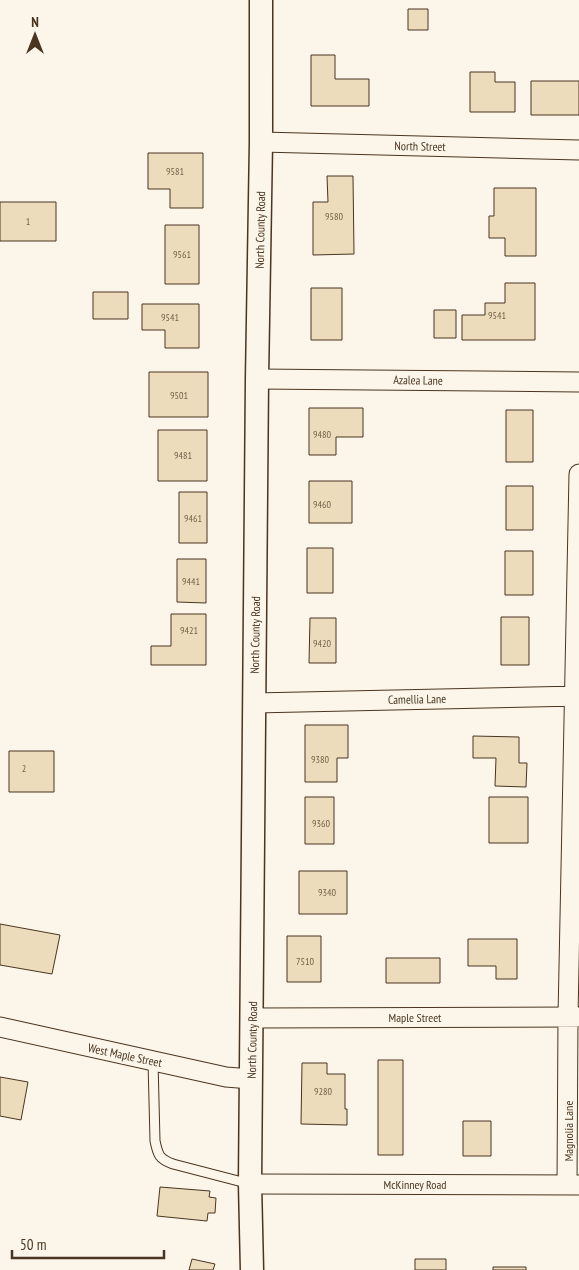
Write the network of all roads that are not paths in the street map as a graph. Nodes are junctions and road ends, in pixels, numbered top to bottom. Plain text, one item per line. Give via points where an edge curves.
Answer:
1 (261, 0) edge
2 (261, 142) junction
3 (579, 150) edge
4 (257, 379) junction
5 (579, 382) edge
6 (579, 474) edge
7 (577, 696) edge
8 (254, 702) junction
9 (574, 1017) edge
10 (252, 1018) junction
11 (0, 1027) edge
12 (154, 1061) junction
13 (251, 1078) junction
14 (250, 1184) junction
15 (573, 1185) edge
16 (252, 1270) edge

1 - 2 street, North County Road
2 - 3 street, North Street
2 - 4 street, North County Road
4 - 5 street, Azalea Lane
4 - 8 street, North County Road
6 - 7 street, Magnolia Lane
7 - 8 street, Camellia Lane
7 - 9 street, Magnolia Lane
8 - 10 street, North County Road
9 - 10 street, Maple Street
9 - 15 street, Magnolia Lane
10 - 13 street, North County Road
11 - 12 street, West Maple Street
12 - 13 street, West Maple Street via 226,1077
12 - 14 lane via 155,1141 162,1160
13 - 14 street, North County Road
14 - 15 street, McKinney Road
14 - 16 street, North County Road

